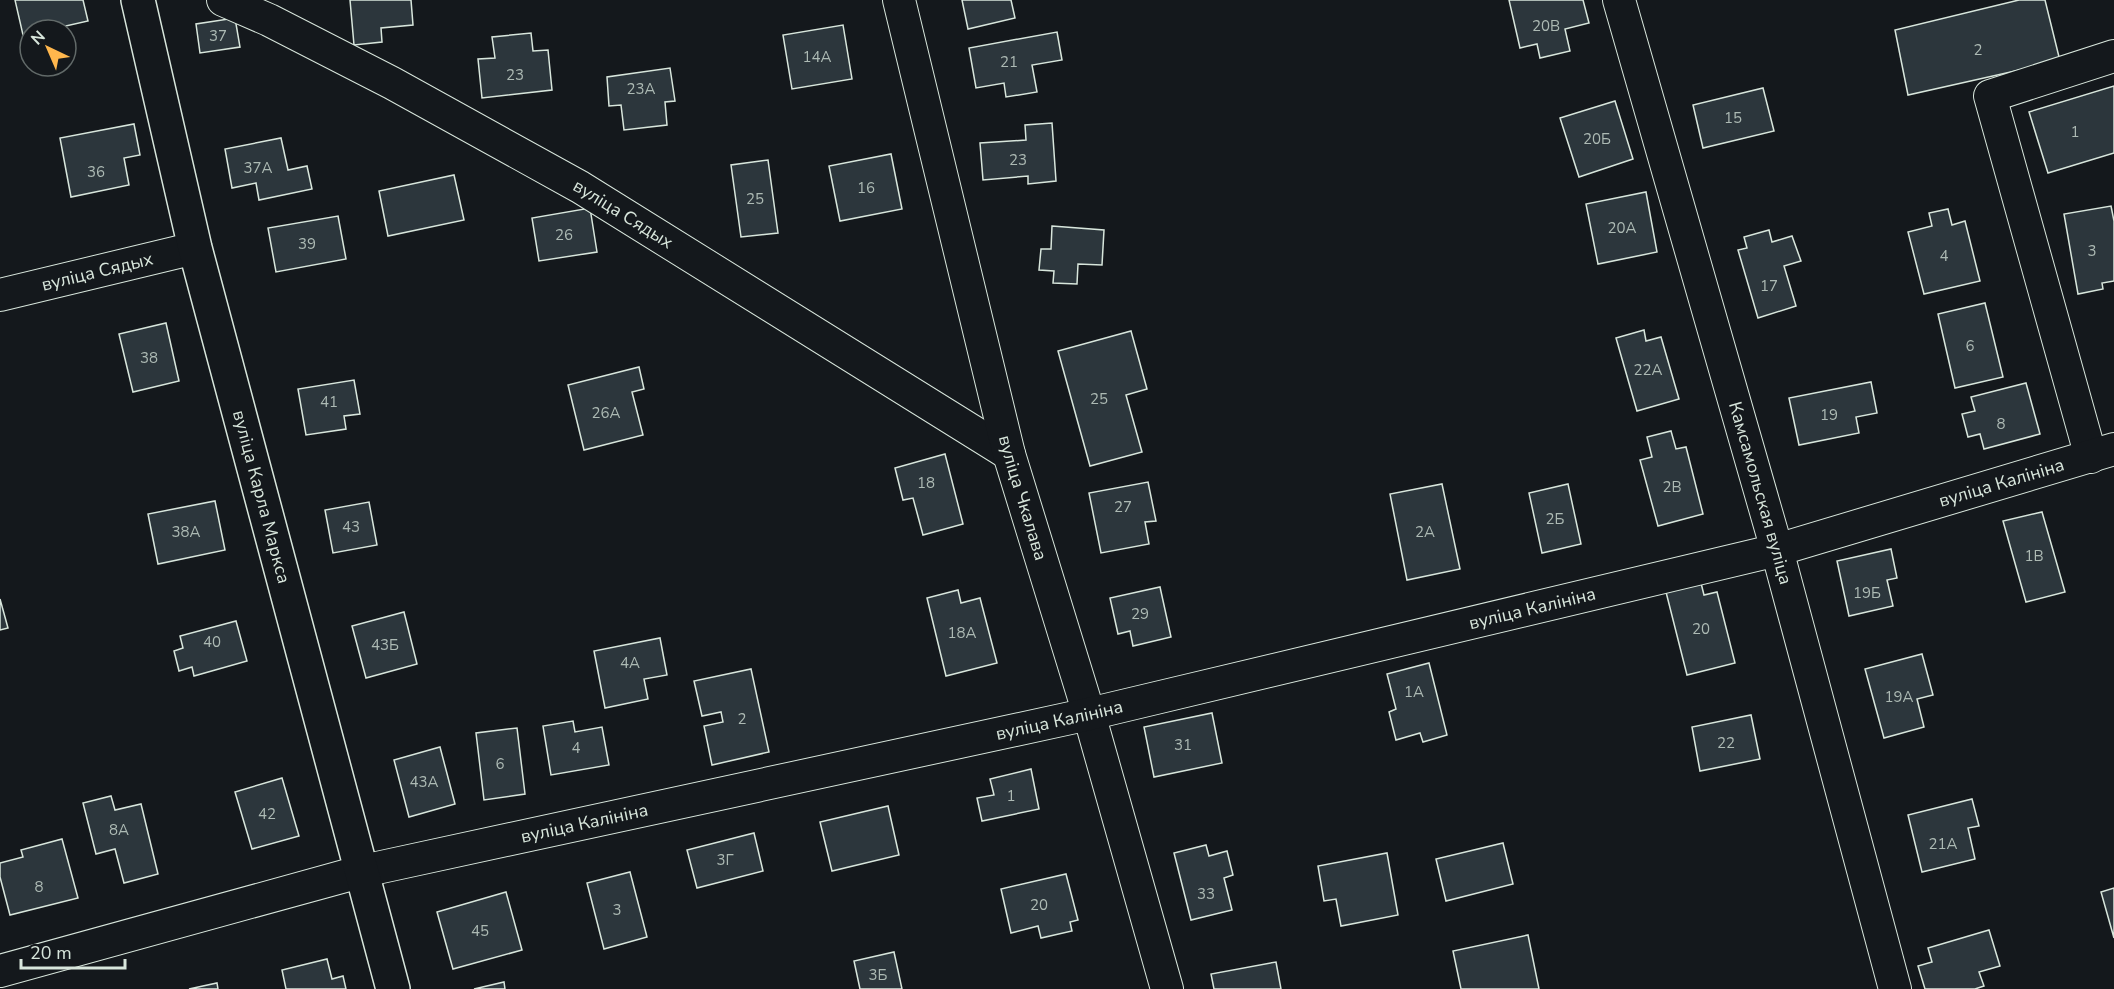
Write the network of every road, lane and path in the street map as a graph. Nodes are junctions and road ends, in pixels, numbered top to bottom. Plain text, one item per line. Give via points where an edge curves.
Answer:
1 (138, 0) edge
2 (224, 0) edge
3 (899, 0) edge
4 (1619, 0) edge
5 (2114, 56) edge
6 (195, 248) junction
7 (0, 295) edge
8 (2102, 453) edge
9 (1009, 454) junction
10 (1777, 550) junction
11 (1089, 714) junction
12 (363, 872) junction
13 (0, 971) edge
14 (393, 989) edge
15 (1167, 989) edge
16 (1895, 989) edge

1 - 6 street, вуліца Карла Маркса
2 - 9 street, вуліца Сядых via 392,83 580,187
3 - 9 street, вуліца Чкалава
4 - 10 street, Камсамольская вуліца
5 - 8 street via 1990,96
6 - 7 street, вуліца Сядых
6 - 12 street, вуліца Карла Маркса
8 - 10 street, вуліца Калініна
9 - 11 street, вуліца Чкалава
10 - 11 street, вуліца Калініна
10 - 16 street, Камсамольская вуліца
11 - 12 street, вуліца Калініна
11 - 15 street, вуліца Чкалава
12 - 13 street, вуліца Калініна
12 - 14 street, вуліца Карла Маркса

